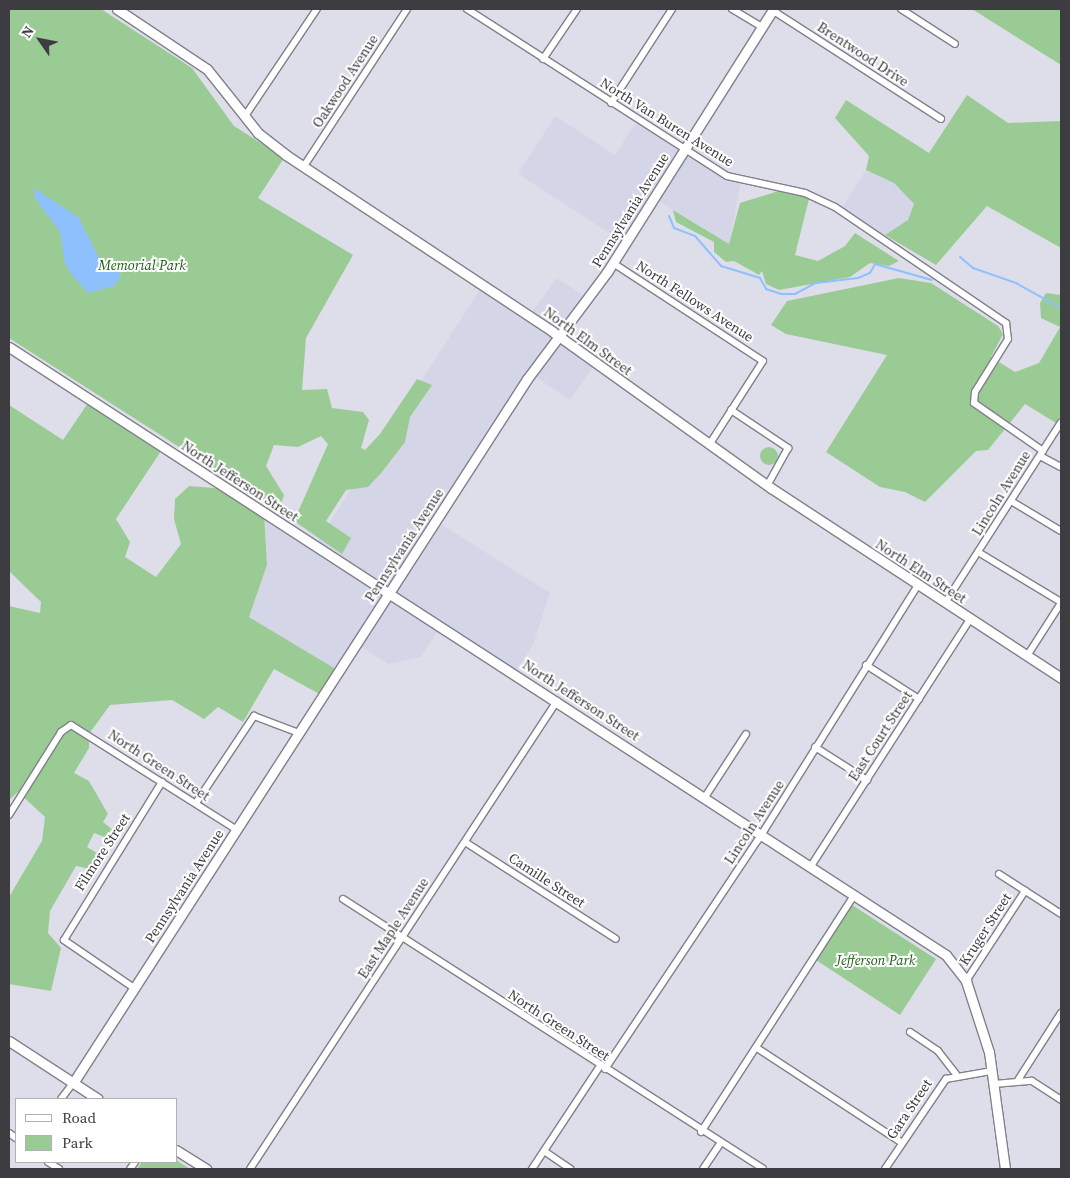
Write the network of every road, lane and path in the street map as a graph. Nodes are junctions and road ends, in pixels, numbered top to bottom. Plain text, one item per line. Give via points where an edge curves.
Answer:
1 (116, 9) edge
2 (318, 9) edge
3 (406, 9) edge
4 (467, 9) edge
5 (577, 9) edge
6 (672, 9) edge
7 (732, 9) edge
8 (773, 9) edge
9 (901, 9) edge
10 (762, 27) junction
11 (954, 44) dead end
12 (544, 59) junction
13 (611, 103) junction
14 (245, 116) junction
15 (940, 119) dead end
16 (684, 149) junction
17 (304, 166) junction
18 (613, 263) junction
19 (560, 339) junction
20 (9, 348) edge
21 (731, 410) junction
22 (1061, 422) edge
23 (709, 445) junction
24 (1041, 453) junction
25 (1061, 467) edge
26 (767, 486) junction
27 (1011, 501) junction
28 (1061, 532) edge
29 (978, 552) junction
30 (918, 585) junction
31 (390, 592) junction
32 (1061, 603) edge
33 (945, 604) junction
34 (970, 620) junction
35 (1026, 656) junction
36 (866, 665) junction
37 (1061, 678) edge
38 (919, 700) junction
39 (557, 701) junction
40 (299, 733) junction
41 (746, 734) dead end
42 (815, 747) junction
43 (867, 780) junction
44 (162, 782) junction
45 (705, 797) junction
46 (196, 803) junction
47 (9, 815) edge
48 (237, 830) junction
49 (762, 834) junction
50 (465, 842) junction
51 (811, 866) junction
52 (999, 874) dead end
53 (1025, 891) junction
54 (855, 894) junction
55 (343, 899) dead end
56 (1061, 914) edge
57 (402, 938) junction
58 (616, 939) dead end
59 (966, 981) junction
60 (134, 988) junction
61 (1061, 1013) edge
62 (910, 1032) dead end
63 (9, 1041) edge
64 (758, 1048) junction
65 (602, 1068) junction
66 (992, 1071) junction
67 (956, 1074) junction
68 (1018, 1080) junction
69 (73, 1083) junction
70 (994, 1084) junction
71 (61, 1098) edge
72 (96, 1098) edge
73 (1061, 1100) edge
74 (702, 1132) junction
75 (721, 1142) junction
76 (902, 1143) junction
77 (178, 1151) edge
78 (544, 1151) junction
79 (206, 1169) edge
80 (250, 1169) edge
81 (532, 1169) edge
82 (570, 1169) edge
83 (703, 1169) edge
84 (763, 1169) edge
85 (885, 1169) edge
86 (1005, 1169) edge

1 - 14 main road, North Elm Street via 207,69
2 - 14 street
3 - 17 street, Oakwood Avenue
4 - 12 street, North Van Buren Avenue
5 - 12 street
6 - 13 street
7 - 10 street
8 - 10 main road, Pennsylvania Avenue
8 - 15 street, Brentwood Drive
9 - 11 street
10 - 16 main road, Pennsylvania Avenue
12 - 13 street, North Van Buren Avenue
13 - 16 street, North Van Buren Avenue
14 - 17 main road, North Elm Street via 265,138
16 - 18 main road, Pennsylvania Avenue
16 - 24 street, North Van Buren Avenue via 727,176 805,193 835,207 1006,323 1009,333 975,392 978,406
17 - 19 main road, North Elm Street
18 - 19 main road, Pennsylvania Avenue
18 - 21 street, North Fellows Avenue via 764,361
19 - 23 main road, North Elm Street
19 - 31 main road, Pennsylvania Avenue via 527,379
20 - 31 main road, North Jefferson Street
21 - 23 street
21 - 26 street via 788,448
22 - 24 street, Lincoln Avenue
23 - 26 main road, North Elm Street
24 - 25 street
24 - 27 street, Lincoln Avenue
26 - 30 main road, North Elm Street
27 - 28 street
27 - 29 street, Lincoln Avenue
29 - 32 street
29 - 33 street, Lincoln Avenue
30 - 33 main road, North Elm Street
30 - 36 street, Lincoln Avenue
31 - 39 main road, North Jefferson Street
31 - 40 main road, Pennsylvania Avenue
32 - 35 street
33 - 34 main road, North Elm Street
34 - 35 main road, North Elm Street
34 - 38 street, East Court Street
35 - 37 main road, North Elm Street
36 - 38 street
36 - 42 street, Lincoln Avenue
38 - 43 street, East Court Street
39 - 45 main road, North Jefferson Street
39 - 50 street, East Maple Avenue
40 - 46 street via 254,716
40 - 48 main road, Pennsylvania Avenue
41 - 45 street
42 - 43 street
42 - 49 street, Lincoln Avenue
43 - 51 street, East Court Street
44 - 46 street, North Green Street
44 - 47 street, North Green Street via 77,726 67,727
44 - 60 street, Filmore Street via 64,936 65,944
45 - 49 main road, North Jefferson Street
46 - 48 street, North Green Street
48 - 60 main road, Pennsylvania Avenue
49 - 51 main road, North Jefferson Street
49 - 65 street, Lincoln Avenue
50 - 57 street, East Maple Avenue
50 - 58 street, Camille Street
51 - 54 main road, North Jefferson Street
52 - 53 street
53 - 56 street
53 - 59 street, Kruger Street
54 - 59 main road, North Jefferson Street via 946,955
54 - 64 street
55 - 57 street, North Green Street
57 - 65 street, North Green Street
57 - 80 street, East Maple Avenue
59 - 66 main road, North Jefferson Street
60 - 69 main road, Pennsylvania Avenue
61 - 68 street
62 - 67 street via 938,1051
63 - 69 main road
64 - 74 street
64 - 76 street
65 - 74 street, North Green Street
65 - 78 street, Lincoln Avenue
66 - 67 street
66 - 70 main road, North Jefferson Street
67 - 76 street, Gara Street via 940,1085
68 - 70 street
68 - 73 street via 1032,1081
69 - 71 street, Pennsylvania Avenue
69 - 72 main road
70 - 86 main road, North Jefferson Street
74 - 75 street, North Green Street
75 - 83 street
75 - 84 street, North Green Street
76 - 85 street, Gara Street
77 - 79 main road
78 - 81 street, Lincoln Avenue
78 - 82 street

